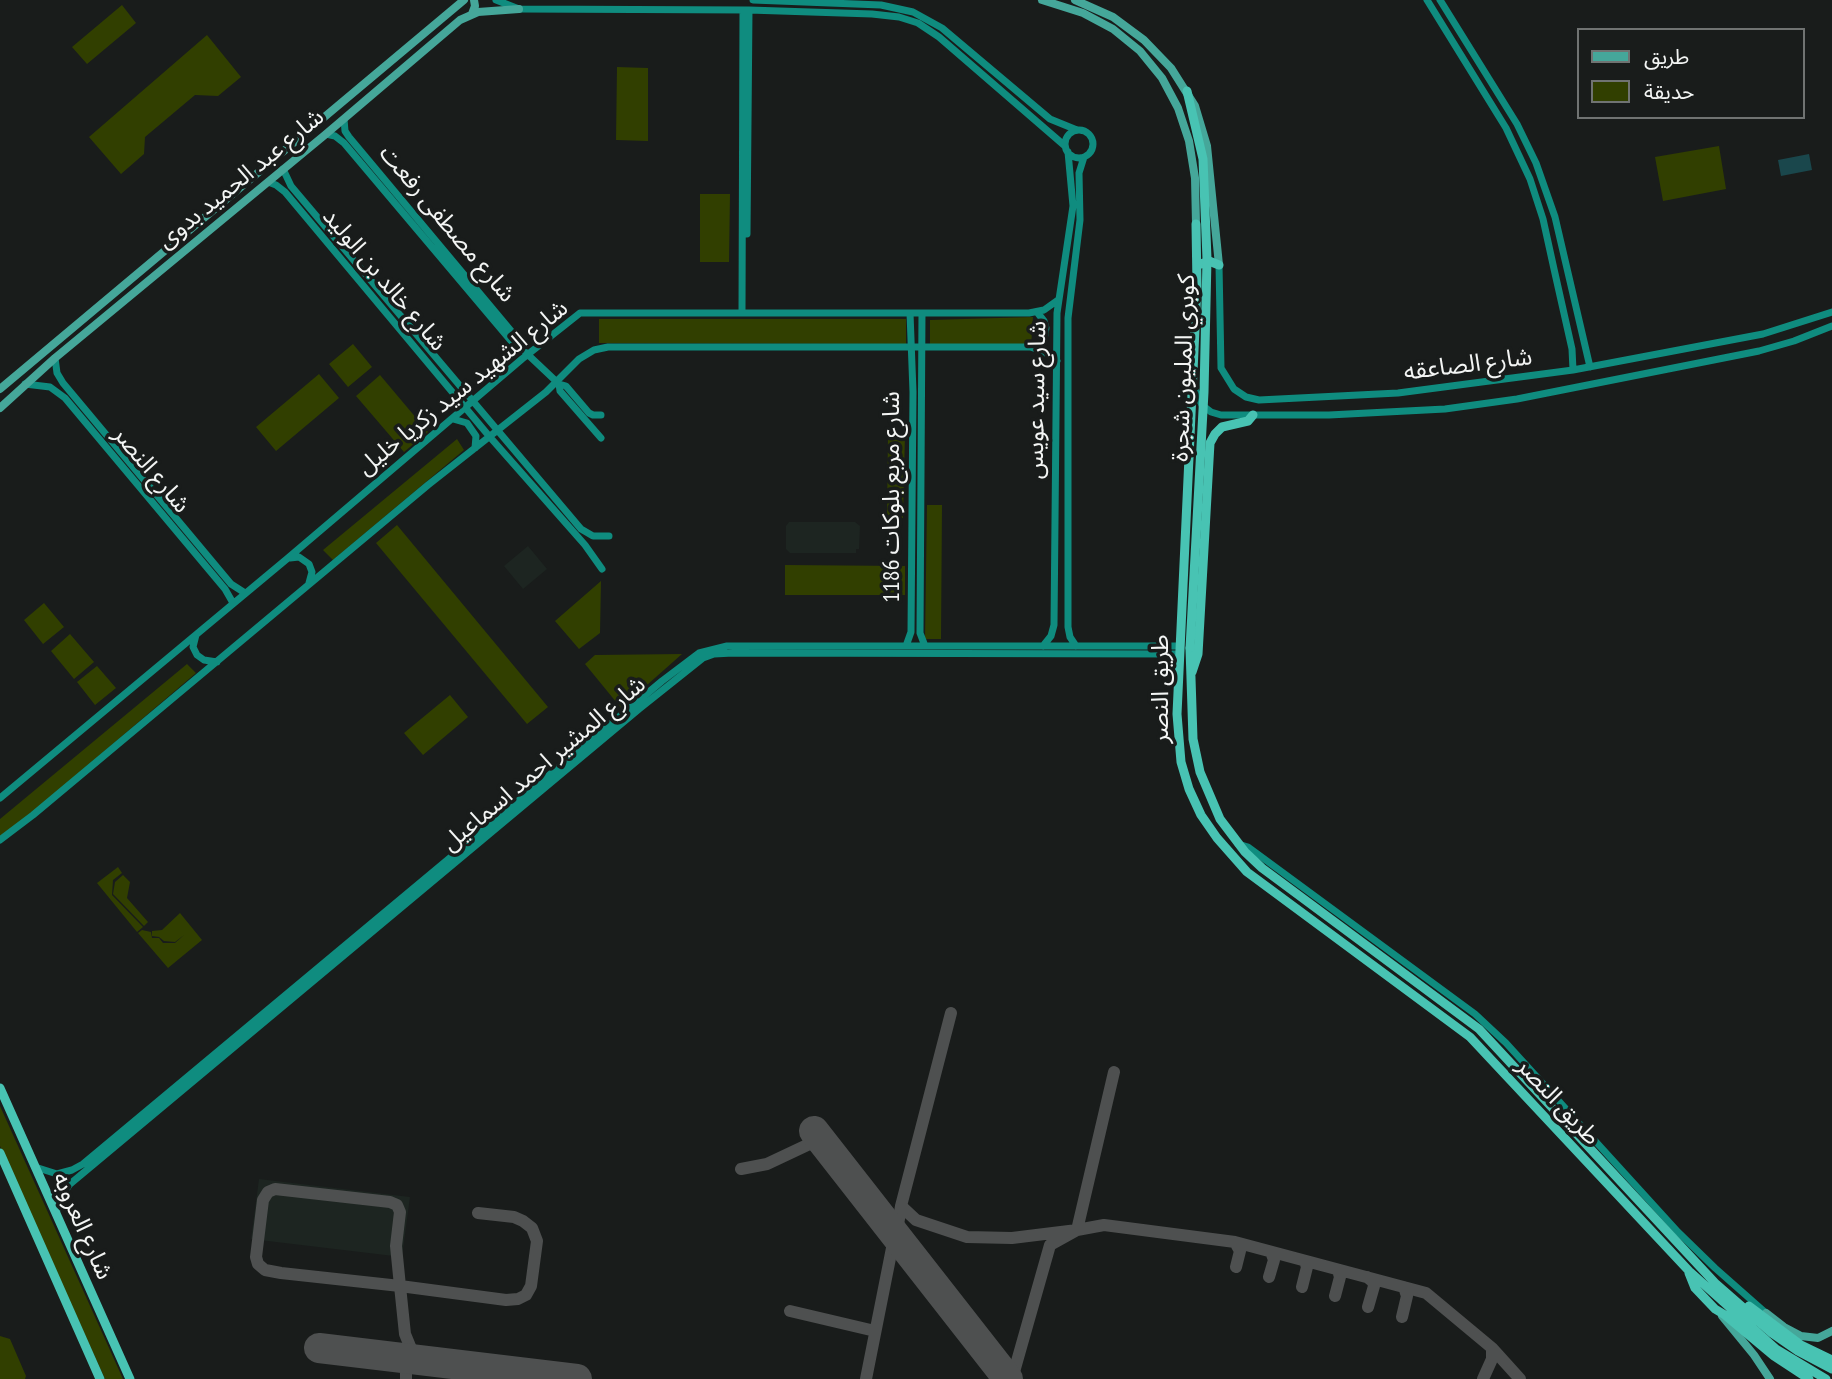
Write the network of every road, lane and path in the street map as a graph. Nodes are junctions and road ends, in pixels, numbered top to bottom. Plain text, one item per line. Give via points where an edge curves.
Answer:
1 (464, 0) edge
2 (474, 0) edge
3 (496, 0) edge
4 (754, 0) edge
5 (1042, 0) edge
6 (1075, 0) edge
7 (1427, 0) edge
8 (1440, 0) edge
9 (802, 2) edge
10 (519, 9) junction
11 (746, 10) junction
12 (472, 14) junction
13 (1187, 91) junction
14 (344, 119) junction
15 (1077, 130) junction
16 (326, 134) junction
17 (344, 137) junction
18 (1066, 149) junction
19 (1084, 157) junction
20 (1069, 164) junction
21 (1080, 167) junction
22 (283, 169) junction
23 (287, 180) junction
24 (268, 182) junction
25 (280, 187) junction
26 (1196, 224) joint
27 (1219, 265) junction
28 (1198, 269) junction
29 (1058, 300) junction
30 (744, 312) junction
31 (1037, 312) junction
32 (1832, 312) edge
33 (910, 313) junction
34 (922, 313) junction
35 (1832, 326) edge
36 (911, 347) junction
37 (921, 347) junction
38 (1036, 348) junction
39 (526, 353) junction
40 (55, 358) junction
41 (1056, 361) junction
42 (1590, 367) junction
43 (1573, 370) junction
44 (59, 376) junction
45 (557, 383) junction
46 (1192, 383) junction
47 (24, 384) junction
48 (1, 386) edge
49 (55, 389) junction
50 (468, 405) junction
51 (0, 408) edge
52 (1253, 415) junction
53 (453, 419) junction
54 (585, 422) junction
55 (493, 434) junction
56 (1190, 435) junction
57 (601, 438) dead end
58 (474, 448) junction
59 (1209, 449) junction
60 (593, 536) junction
61 (609, 536) dead end
62 (585, 545) junction
63 (916, 551) junction
64 (288, 558) junction
65 (916, 563) junction
66 (602, 569) dead end
67 (309, 584) junction
68 (228, 587) junction
69 (245, 593) junction
70 (233, 603) junction
71 (1053, 631) junction
72 (1068, 632) junction
73 (196, 634) junction
74 (906, 646) junction
75 (925, 646) junction
76 (1043, 646) junction
77 (1076, 646) junction
78 (1190, 648) joint
79 (993, 650) junction
80 (1164, 650) junction
81 (1179, 650) junction
82 (217, 662) junction
83 (1191, 673) junction
84 (535, 792) junction
85 (0, 798) edge
86 (0, 840) edge
87 (0, 1088) edge
88 (123, 1136) junction
89 (0, 1153) edge
90 (35, 1167) junction
91 (56, 1214) junction
92 (1675, 1235) junction
93 (1689, 1271) junction
94 (1714, 1309) junction
95 (1761, 1319) junction
96 (1832, 1331) edge
97 (1793, 1339) junction
98 (1832, 1353) edge
99 (1832, 1360) edge
100 (1832, 1369) edge
101 (100, 1379) edge
102 (130, 1379) edge
103 (1770, 1379) edge
104 (1809, 1379) edge
105 (1826, 1379) edge

1 - 48 main road, شارع عبد الحميد بدوى
2 - 12 main road
3 - 10 street, شارع عبد الحميد بدوى
4 - 9 street
5 - 26 main road, طريق النصر via 1113,29 1140,51 1162,78 1189,141
6 - 13 main road via 1137,34
7 - 43 street via 1506,128 1530,179 1572,344
8 - 42 street via 1517,124 1539,170
9 - 15 street via 889,6 921,15 1050,119
10 - 11 street, شارع عبد الحميد بدوى
10 - 12 main road, شارع عبد الحميد بدوى
11 - 18 street, شارع عبد الحميد بدوى via 881,14 918,23
11 - 30 street
12 - 14 main road, شارع عبد الحميد بدوى
13 - 27 main road via 1206,138
13 - 78 highway, كوبري المليون شجرة, bridge via 1203,159 1207,259
14 - 16 main road, شارع عبد الحميد بدوى
14 - 17 street, شارع مصطفى رفعت
15 - 18 street via 1067,137
15 - 19 street via 1092,139 1091,151
16 - 17 street, شارع مصطفى رفعت
16 - 22 main road, شارع عبد الحميد بدوى
17 - 39 street, شارع مصطفى رفعت
18 - 19 street via 1075,157
18 - 20 street, شارع سيد عويس
19 - 21 street
20 - 21 street
20 - 29 street, شارع سيد عويس via 1072,214
21 - 72 street via 1080,220 1068,318
22 - 23 street, شارع خالد بن الوليد
22 - 24 main road, شارع عبد الحميد بدوى
23 - 25 street
23 - 50 street, شارع خالد بن الوليد
24 - 25 street, شارع خالد بن الوليد
24 - 40 main road, شارع عبد الحميد بدوى
25 - 50 street, شارع خالد بن الوليد
26 - 28 highway, طريق النصر
27 - 28 highway via 1206,262
27 - 43 street, شارع الصاعقه via 1221,369 1230,386 1250,398 1385,394
28 - 46 highway, طريق النصر
29 - 31 street, شارع الشهيد سيد زكريا خليل
29 - 41 street, شارع سيد عويس
30 - 33 street, شارع الشهيد سيد زكريا خليل
30 - 39 street, شارع الشهيد سيد زكريا خليل via 583,312
31 - 34 street, شارع الشهيد سيد زكريا خليل
31 - 38 street via 1046,328 1044,340
32 - 42 street, شارع الصاعقه via 1763,334
33 - 34 street, شارع الشهيد سيد زكريا خليل
33 - 36 street, شارع مربع بلوكات 1186
34 - 37 street, شارع مربع بلوكات 1186
35 - 52 street, شارع الصاعقه via 1759,351 1481,405 1362,414
36 - 37 street, شارع الشهيد سيد زكريا خليل
36 - 45 street, شارع الشهيد سيد زكريا خليل via 602,347 584,355
36 - 63 street, شارع مربع بلوكات 1186
37 - 38 street, شارع الشهيد سيد زكريا خليل
37 - 63 street, شارع مربع بلوكات 1186
38 - 41 street
39 - 45 street, شارع مصطفى رفعت
39 - 50 street, شارع الشهيد سيد زكريا خليل
40 - 44 street, شارع النصر
40 - 47 main road, شارع عبد الحميد بدوى
41 - 71 street, شارع سيد عويس
42 - 43 street, شارع الصاعقه
44 - 49 street via 54,379
44 - 68 street, شارع النصر
45 - 54 street
45 - 54 street via 597,415
45 - 55 street, شارع الشهيد سيد زكريا خليل
46 - 52 street, شارع الصاعقه via 1200,402 1211,412
46 - 56 highway, طريق النصر
47 - 49 street
47 - 51 main road, شارع عبد الحميد بدوى
49 - 68 street, شارع النصر
50 - 53 street, شارع الشهيد سيد زكريا خليل
50 - 55 street, شارع خالد بن الوليد
52 - 59 highway via 1248,421 1218,430
53 - 58 street via 465,421 475,434
53 - 64 street, شارع الشهيد سيد زكريا خليل
54 - 57 street
55 - 58 street, شارع الشهيد سيد زكريا خليل
55 - 60 street, شارع خالد بن الوليد via 581,529
55 - 62 street, شارع خالد بن الوليد
56 - 59 highway via 1197,427 1205,428
56 - 81 highway, طريق النصر
58 - 67 street, شارع الشهيد سيد زكريا خليل
59 - 83 highway via 1198,654
60 - 61 street
60 - 62 street
62 - 66 street, شارع خالد بن الوليد
63 - 65 street, شارع مربع بلوكات 1186
64 - 67 street via 306,561 312,572
64 - 69 street, شارع الشهيد سيد زكريا خليل
65 - 74 street, شارع مربع بلوكات 1186
65 - 75 street, شارع مربع بلوكات 1186 via 920,633
67 - 82 street, شارع الشهيد سيد زكريا خليل
68 - 69 street, شارع النصر
68 - 70 street, شارع النصر
69 - 70 street, شارع الشهيد سيد زكريا خليل
70 - 73 street, شارع الشهيد سيد زكريا خليل
71 - 72 street via 1060,635
71 - 76 street
72 - 77 street
73 - 82 street via 197,655
73 - 85 street, شارع الشهيد سيد زكريا خليل
74 - 75 street, شارع المشير احمد اسماعيل
74 - 84 street, شارع المشير احمد اسماعيل via 727,646 705,651 679,667
75 - 79 street, شارع المشير احمد اسماعيل
76 - 77 street, شارع المشير احمد اسماعيل
76 - 79 street, شارع المشير احمد اسماعيل
77 - 80 street, شارع المشير احمد اسماعيل
78 - 83 highway, طريق النصر
79 - 80 street, شارع المشير احمد اسماعيل
79 - 84 street, شارع المشير احمد اسماعيل via 709,656
80 - 81 street, شارع المشير احمد اسماعيل
81 - 93 highway, طريق النصر via 1181,762 1209,827 1247,872 1485,1053
82 - 86 street, شارع الشهيد سيد زكريا خليل
83 - 92 highway, طريق النصر via 1193,739 1200,772 1212,804 1238,844 1262,868 1413,973 1489,1038
84 - 88 street, شارع المشير احمد اسماعيل
87 - 90 highway, شارع العروبه
88 - 90 street, شارع المشير احمد اسماعيل via 72,1170 57,1174
88 - 91 street, شارع المشير احمد اسماعيل via 70,1184
89 - 101 highway, شارع العروبه
90 - 91 highway, شارع العروبه
91 - 102 highway, شارع العروبه
92 - 95 street
92 - 95 highway, طريق النصر via 1716,1284
93 - 94 highway via 1695,1288
93 - 95 highway, طريق النصر
94 - 103 main road
94 - 104 highway
95 - 96 main road via 1801,1336 1818,1338
95 - 97 highway
95 - 100 highway via 1798,1351
95 - 105 highway via 1787,1357
97 - 98 highway
97 - 99 highway

